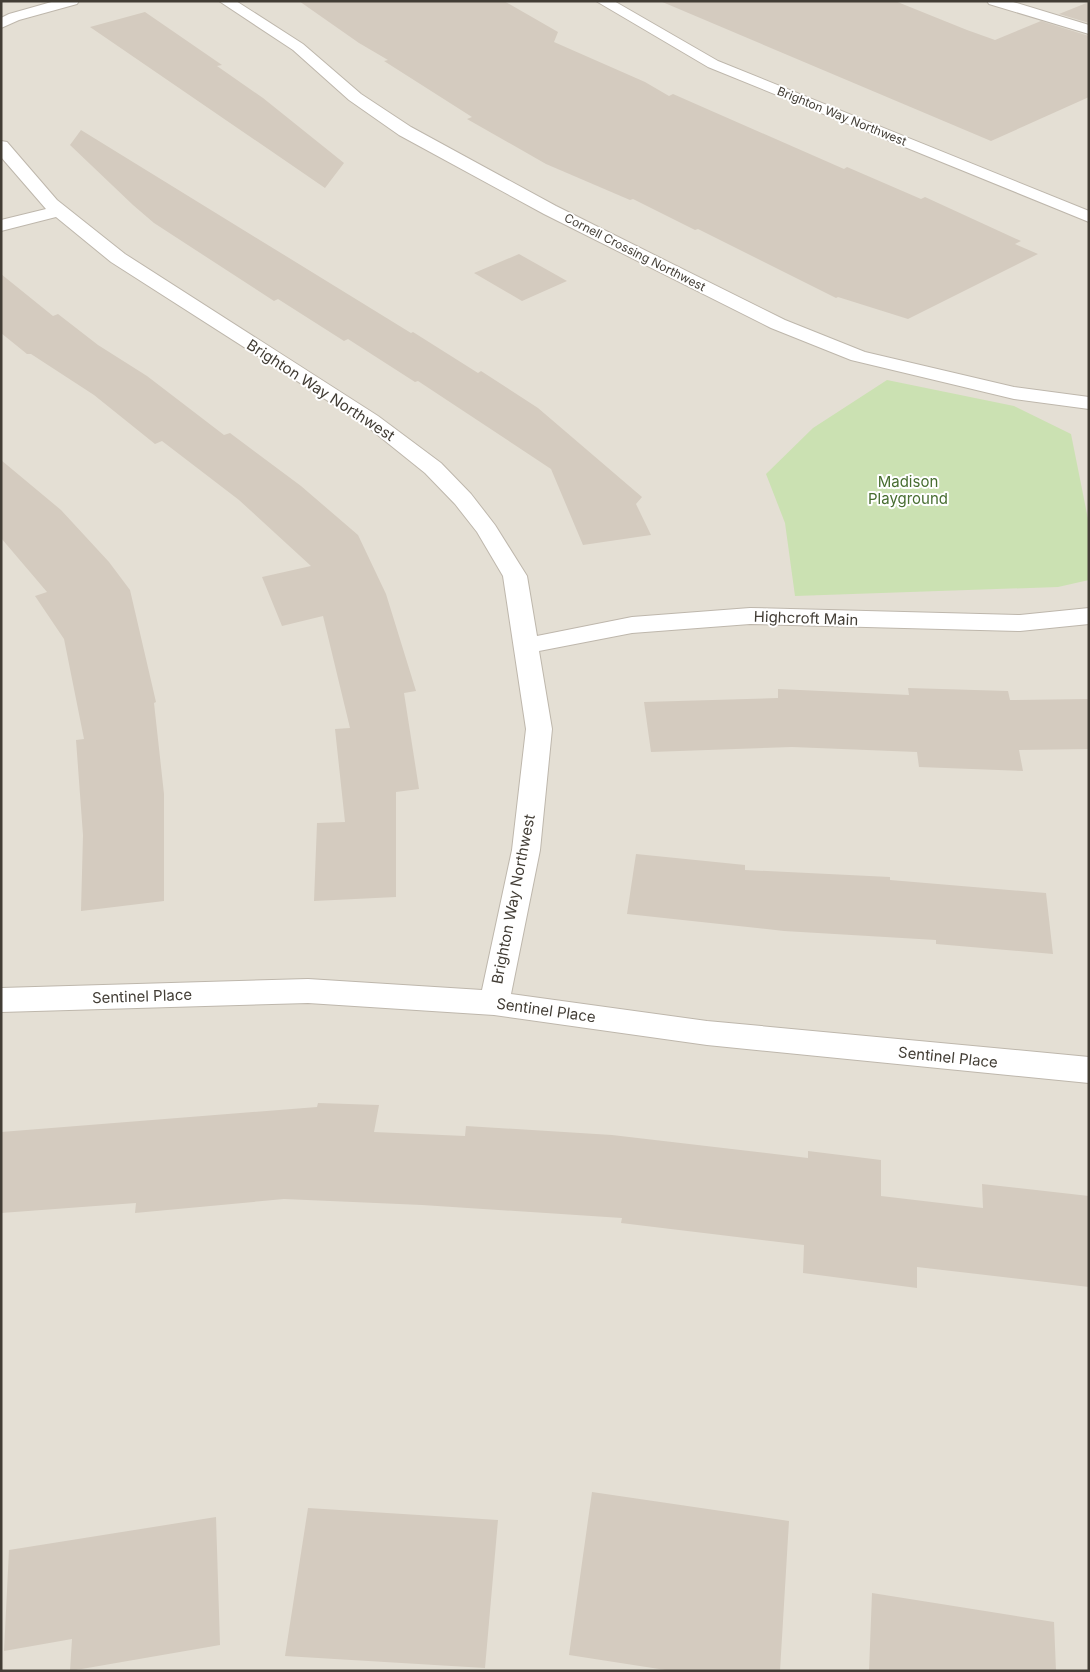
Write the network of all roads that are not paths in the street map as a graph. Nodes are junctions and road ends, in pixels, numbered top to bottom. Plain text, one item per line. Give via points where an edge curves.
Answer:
1 (72, 1) edge
2 (226, 1) edge
3 (603, 1) edge
4 (994, 1) edge
5 (1, 24) edge
6 (1089, 30) edge
7 (1, 146) edge
8 (59, 211) junction
9 (1089, 217) edge
10 (1, 226) edge
11 (1089, 403) edge
12 (1089, 616) edge
13 (526, 646) junction
14 (1, 1000) edge
15 (494, 1002) junction
16 (1089, 1070) edge

1 - 5 street via 14,17
2 - 11 street, Cornell Crossing Northwest via 298,47 355,97 404,131 550,210 778,324 858,356 1014,393
3 - 9 street, Brighton Way Northwest via 713,64
4 - 6 street
7 - 8 street, Brighton Way Northwest
8 - 10 street
8 - 13 street, Brighton Way Northwest via 118,258 316,383 433,468 487,530 515,576
12 - 13 street, Highcroft Main via 1020,623 750,616 632,625
13 - 15 street, Brighton Way Northwest via 539,729 526,850
14 - 15 street, Sentinel Place via 308,991
15 - 16 street, Sentinel Place via 707,1033

